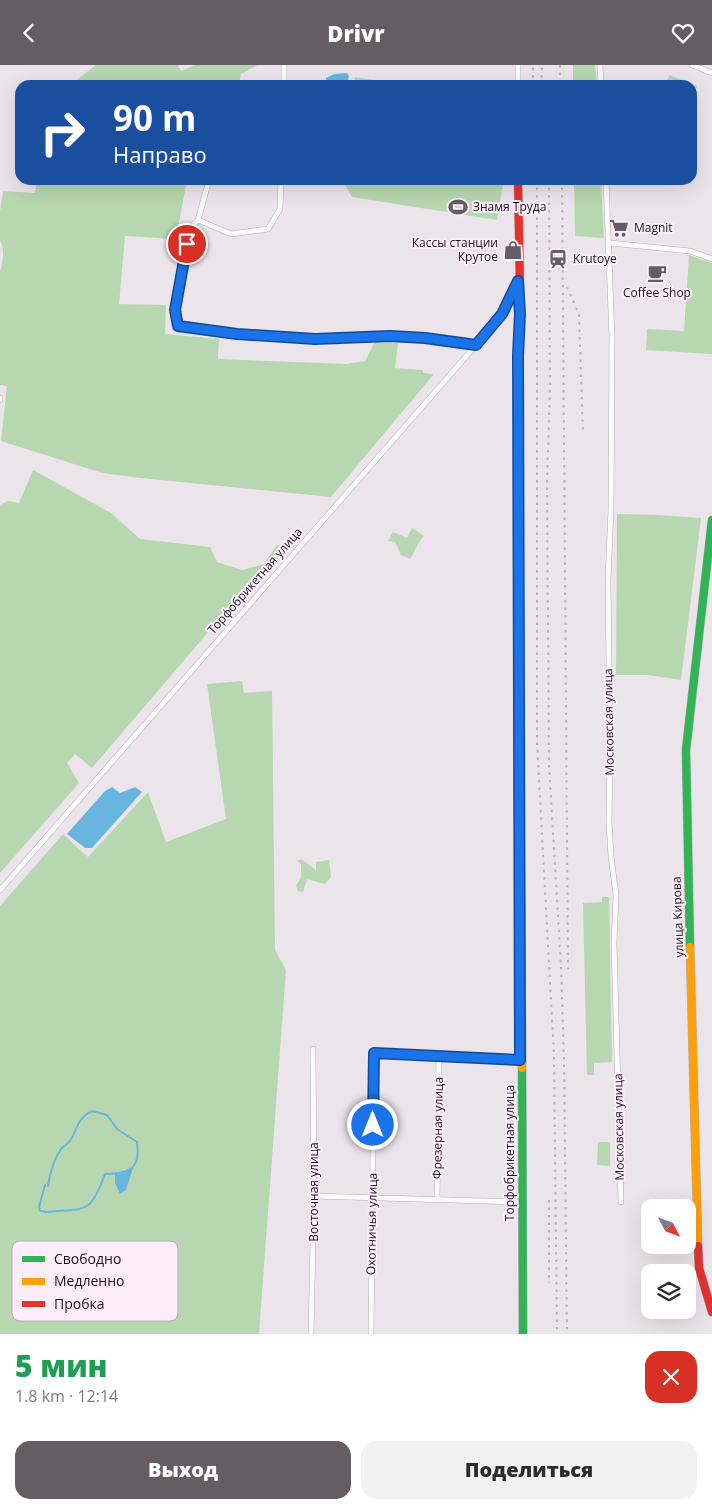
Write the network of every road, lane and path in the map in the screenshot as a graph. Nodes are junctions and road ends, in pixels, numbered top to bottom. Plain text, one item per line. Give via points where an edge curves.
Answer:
1 (284, 65) edge
2 (518, 65) edge
3 (600, 65) edge
4 (692, 65) edge
5 (712, 73) edge
6 (284, 80) edge
7 (518, 80) edge
8 (601, 80) edge
9 (208, 185) edge
10 (281, 185) edge
11 (518, 185) edge
12 (606, 185) edge
13 (198, 220) junction
14 (610, 243) junction
15 (712, 259) edge
16 (518, 281) junction
17 (476, 345) junction
18 (712, 520) edge
19 (0, 890) edge
20 (313, 1049) dead end
21 (439, 1057) junction
22 (520, 1060) junction
23 (314, 1196) junction
24 (372, 1197) junction
25 (437, 1199) junction
26 (522, 1202) junction
27 (621, 1202) dead end
28 (712, 1313) edge
29 (311, 1334) edge
30 (371, 1334) edge
31 (523, 1334) edge

1 - 6 street
2 - 7 street
3 - 8 street
4 - 5 street
9 - 13 street
10 - 13 street via 280,209 268,229 231,234
11 - 16 street, Торфобрикетная улица
12 - 14 street, Московская улица
13 - 17 street via 190,228 188,237 175,310 178,326 315,339 390,336
14 - 15 street via 690,251
14 - 27 street, Московская улица via 609,822 616,895 614,943
16 - 17 street, Торфобрикетная улица via 502,314
16 - 22 street, Торфобрикетная улица
17 - 19 street, Торфобрикетная улица
18 - 28 street, улица Кирова via 686,749 696,1235 699,1268
20 - 23 street, Восточная улица
21 - 22 street
21 - 24 street, Охотничья улица via 374,1053
21 - 25 street, Фрезерная улица
22 - 26 street, Торфобрикетная улица
23 - 24 street
23 - 29 street, Восточная улица
24 - 25 street
24 - 30 street, Охотничья улица
25 - 26 street
26 - 31 street, Торфобрикетная улица

